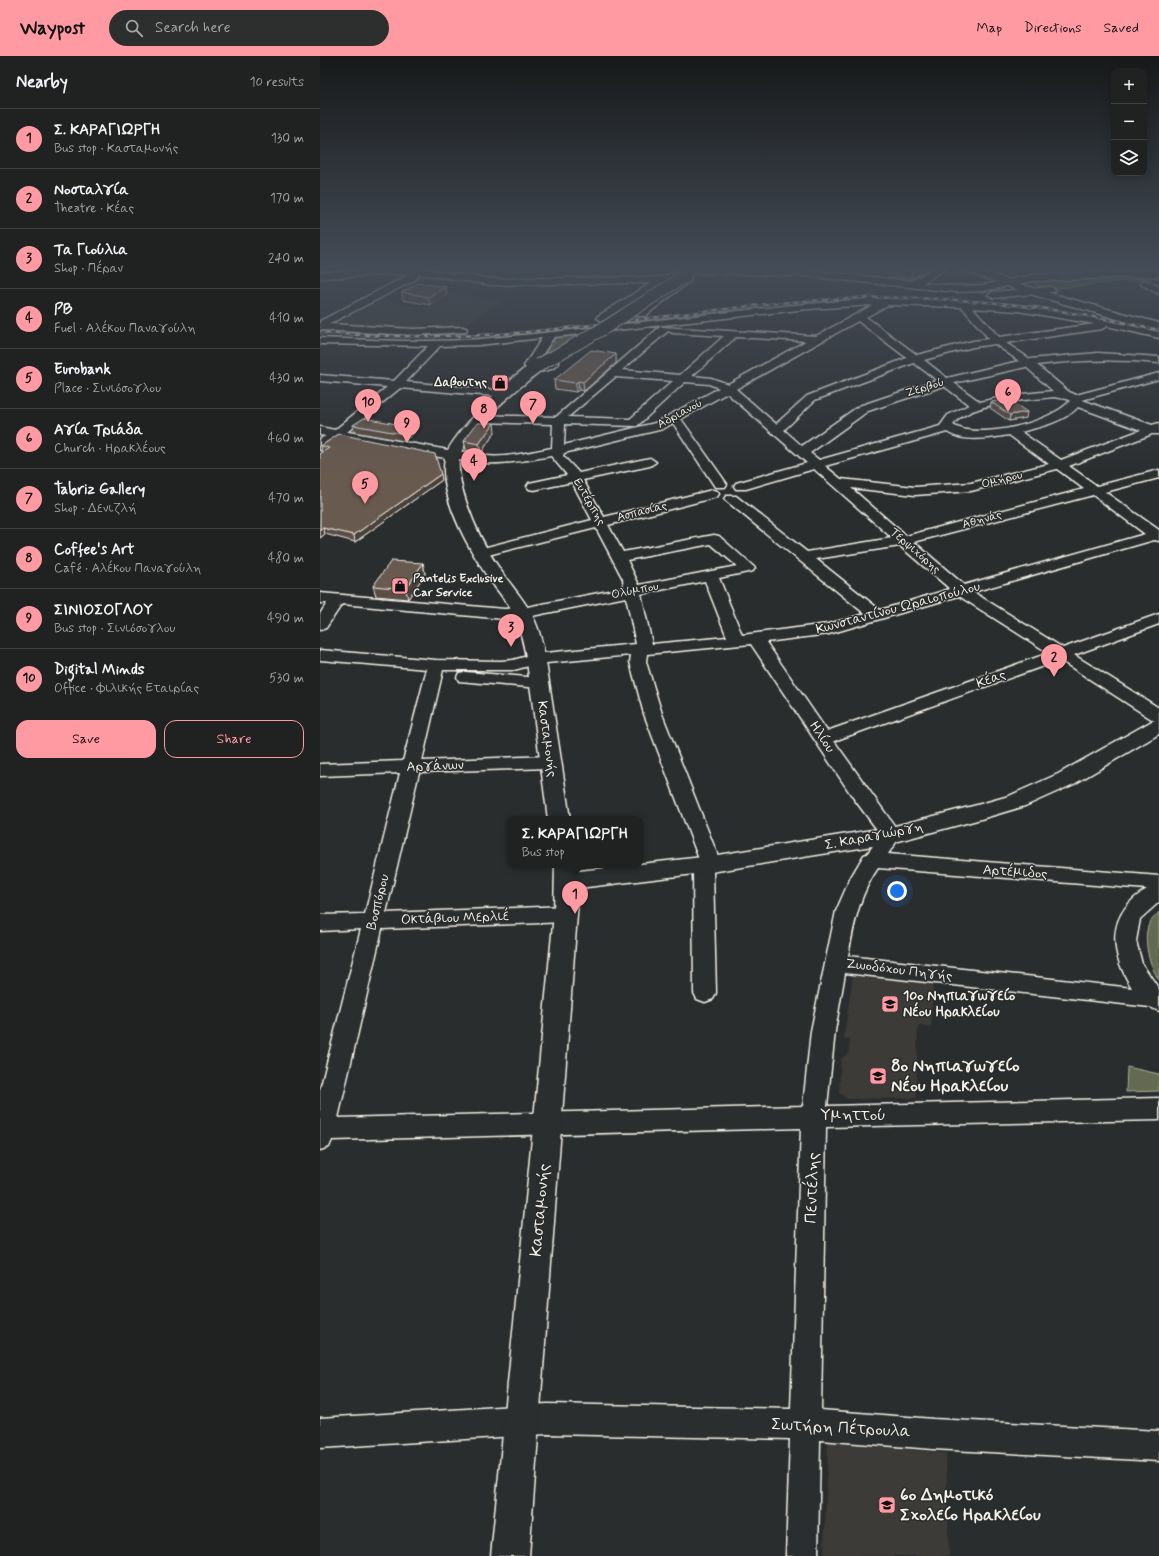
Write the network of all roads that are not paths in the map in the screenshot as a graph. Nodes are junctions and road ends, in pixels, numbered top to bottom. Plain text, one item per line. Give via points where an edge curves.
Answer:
1 (525, 337) edge
2 (549, 337) edge
3 (588, 337) edge
4 (598, 337) edge
5 (655, 337) edge
6 (730, 337) edge
7 (789, 337) edge
8 (821, 337) edge
9 (886, 337) edge
10 (993, 337) edge
11 (1020, 337) edge
12 (817, 339) junction
13 (996, 340) junction
14 (320, 341) edge
15 (436, 344) junction
16 (915, 359) junction
17 (1159, 360) edge
18 (1028, 363) junction
19 (537, 366) junction
20 (612, 373) junction
21 (1159, 376) edge
22 (320, 378) edge
23 (684, 378) junction
24 (944, 381) junction
25 (396, 386) junction
26 (728, 388) junction
27 (506, 394) junction
28 (1064, 394) junction
29 (1076, 401) junction
30 (977, 405) junction
31 (479, 418) junction
32 (675, 418) junction
33 (560, 420) junction
34 (633, 423) junction
35 (947, 428) junction
36 (1157, 430) edge
37 (320, 431) edge
38 (645, 431) junction
39 (776, 431) junction
40 (1012, 431) junction
41 (337, 434) junction
42 (320, 446) edge
43 (559, 451) junction
44 (801, 453) junction
45 (650, 462) dead end
46 (452, 463) junction
47 (815, 465) junction
48 (1059, 465) junction
49 (1159, 474) edge
50 (576, 478) junction
51 (838, 483) junction
52 (534, 486) dead end
53 (741, 486) junction
54 (716, 489) junction
55 (1093, 490) junction
56 (731, 499) junction
57 (601, 522) junction
58 (1158, 535) edge
59 (903, 541) junction
60 (480, 553) junction
61 (619, 557) junction
62 (803, 558) junction
63 (711, 576) junction
64 (632, 591) junction
65 (961, 591) junction
66 (320, 598) edge
67 (337, 600) junction
68 (522, 613) junction
69 (878, 616) junction
70 (1159, 619) edge
71 (320, 625) edge
72 (756, 638) junction
73 (736, 640) junction
74 (643, 649) junction
75 (1062, 654) junction
76 (320, 655) edge
77 (535, 659) junction
78 (434, 670) junction
79 (539, 683) junction
80 (1159, 716) edge
81 (1159, 725) edge
82 (823, 739) junction
83 (549, 762) junction
84 (411, 767) junction
85 (320, 770) edge
86 (558, 816) edge
87 (891, 835) junction
88 (871, 860) junction
89 (707, 864) junction
90 (567, 873) edge
91 (1159, 884) edge
92 (1159, 892) edge
93 (566, 914) junction
94 (373, 922) junction
95 (320, 923) edge
96 (835, 963) junction
97 (705, 993) dead end
98 (1157, 1000) edge
99 (1159, 1109) edge
100 (814, 1116) junction
101 (547, 1123) junction
102 (321, 1132) edge
103 (522, 1420) junction
104 (805, 1426) junction
105 (320, 1433) edge
106 (1159, 1446) edge
107 (510, 1556) edge
108 (802, 1556) edge

1 - 15 street
2 - 19 street via 531,362 530,366
3 - 19 street, bridge
4 - 19 street via 550,366
5 - 20 street
6 - 23 street
7 - 12 street
8 - 12 street, Αδριανού
9 - 16 street
10 - 13 street
11 - 13 street
12 - 26 street, Αδριανού
13 - 16 street via 959,346
13 - 18 street
14 - 15 street
15 - 25 street
16 - 24 street
16 - 39 street via 811,398
17 - 18 street, Ζερβού via 1113,356
18 - 24 street, Ζερβού
18 - 28 street
19 - 27 street
20 - 23 street
20 - 33 street
21 - 29 street
22 - 25 street
23 - 26 street via 716,382
23 - 34 street
24 - 30 street
24 - 44 street, Ζερβού via 890,398 858,412
25 - 27 street
25 - 41 street
26 - 32 street, Αδριανού
26 - 39 street, Τερψιχόρης
27 - 31 street
28 - 29 street
28 - 30 street
29 - 36 street
29 - 40 street via 1046,422
30 - 35 street via 947,422
31 - 33 street
31 - 46 street
32 - 38 street, Αδριανού
32 - 54 street
33 - 34 street
33 - 43 street, Ευτέρπης
34 - 38 street
35 - 40 street via 986,435
35 - 47 street
36 - 48 street, Ομήρου
37 - 41 street
38 - 43 street, Αδριανού
39 - 44 street, Τερψιχόρης
40 - 48 street
41 - 42 street
41 - 46 street via 428,450
43 - 46 street, Αδριανού via 498,461
43 - 50 street, Ευτέρπης via 558,458
44 - 47 street, Τερψιχόρης
45 - 50 street
46 - 60 street, Κασταμονής via 458,500
47 - 51 street, Τερψιχόρης
47 - 53 street
48 - 51 street, Ομήρου via 992,483 952,490 901,490
48 - 55 street
49 - 55 street, Αθηνάς
50 - 52 street
50 - 57 street, Ευτέρπης
51 - 59 street, Τερψιχόρης
53 - 54 street via 728,483
53 - 56 street via 744,492
54 - 56 street via 720,498
54 - 57 street, Ασπασίας
55 - 58 street
55 - 59 street, Αθηνάς
56 - 62 street
57 - 60 street, Ασπασίας
57 - 61 street, Ευτέρπης
58 - 65 street, Κωνσταντίνου Ωραιοπούλου
59 - 62 street, Αθηνάς
59 - 65 street, Τερψιχόρης
60 - 68 street, Κασταμονής
61 - 63 street, Ολύμπου via 714,539 748,568
61 - 64 street, Ευτέρπης via 630,579
62 - 69 street
63 - 64 street, Ολύμπου
63 - 73 street
64 - 68 street, Ολύμπου
64 - 74 street, Ευτέρπης
65 - 69 street, Κωνσταντίνου Ωραιοπούλου
65 - 75 street, Τερψιχόρης
66 - 67 street, Ολύμπου
67 - 68 street, Ολύμπου via 504,614
67 - 71 street
68 - 77 street, Κασταμονής via 527,623
69 - 72 street, Κωνσταντίνου Ωραιοπούλου via 829,629
70 - 75 street, Κέας
72 - 73 street, Κωνσταντίνου Ωραιοπούλου
72 - 82 street, Ηλίου
73 - 74 street, Κωνσταντίνου Ωραιοπούλου
74 - 77 street, Κωνσταντίνου Ωραιοπούλου
74 - 89 street, Ευτέρπης via 639,653 638,662 653,714
75 - 80 street, Τερψιχόρης
75 - 82 street, Κέας
76 - 78 street
77 - 78 street, Κωνσταντίνου Ωραιοπούλου via 510,666
77 - 79 street, Κασταμονής
78 - 79 street
78 - 84 street, Βοσπόρου
79 - 83 street, Κασταμονής
81 - 87 street, Σ. Καραγιώργη via 1086,768 1017,801
82 - 87 street, Ηλίου
83 - 84 street, Αργάνων
83 - 86 street, Κασταμονής
84 - 85 street, Αργάνων
84 - 94 street, Βοσπόρου
87 - 88 street, Πεντέλης
87 - 89 street, Σ. Καραγιώργη
88 - 91 street, Αρτέμιδος
88 - 96 street, Πεντέλης via 860,877 846,912
89 - 90 street, Σ. Καραγιώργη
89 - 97 street
90 - 93 street, Κασταμονής
92 - 98 street via 1141,903 1130,918 1125,936 1128,957 1138,978
93 - 94 street, Οκτάβιου Μερλιέ
93 - 101 street, Κασταμονής
94 - 95 street, Οκτάβιου Μερλιέ
94 - 102 street, Βοσπόρου
96 - 98 street, Ζωοδόχου Πηγής
96 - 100 street, Πεντέλης via 823,1031
99 - 100 street, Υμηττού
100 - 101 street, Υμηττού
100 - 104 street, Πεντέλης
101 - 102 street, Υμηττού
101 - 103 street, Κασταμονής
103 - 104 street, Σωτήρη Πέτρουλα
103 - 105 street, Σωτήρη Πέτρουλα
103 - 107 street, Κασταμονής
104 - 106 street, Σωτήρη Πέτρουλα via 838,1425 933,1434
104 - 108 street, Πεντέλης

